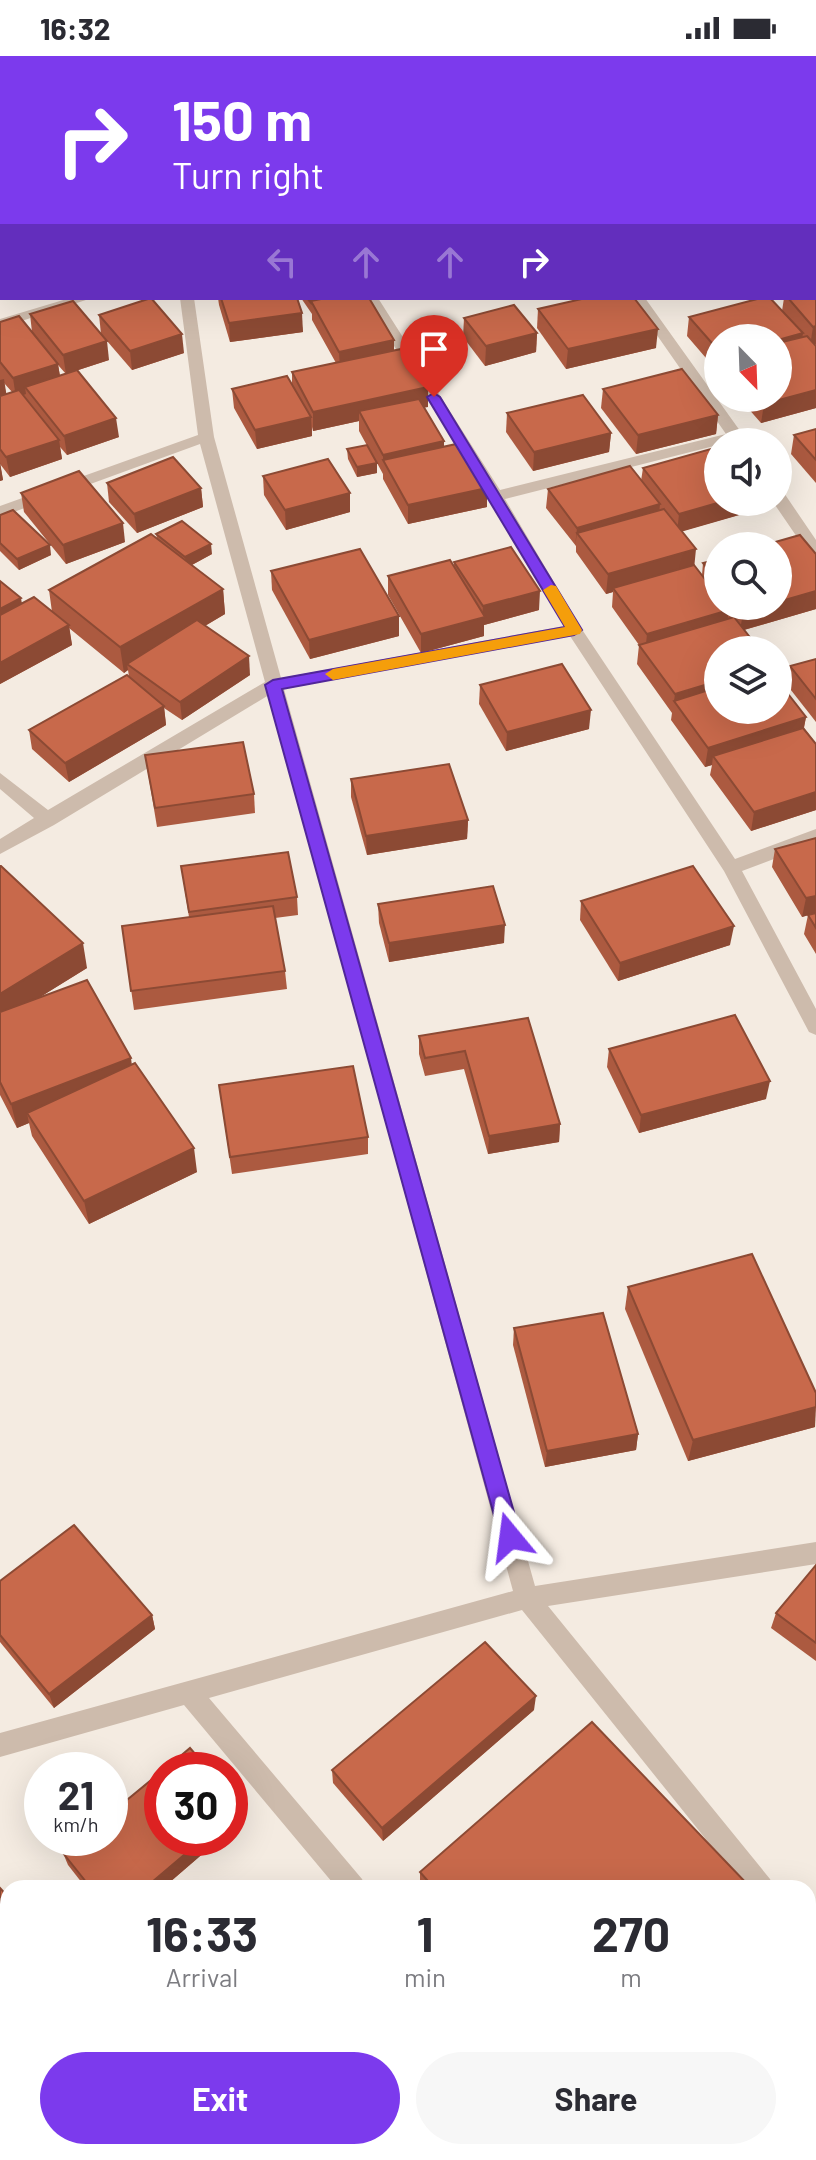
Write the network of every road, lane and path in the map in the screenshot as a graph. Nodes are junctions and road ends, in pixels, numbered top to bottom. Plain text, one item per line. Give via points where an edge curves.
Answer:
1 (78, 300) edge
2 (187, 300) edge
3 (372, 300) edge
4 (640, 300) edge
5 (0, 302) edge
6 (7, 322) edge
7 (731, 428) edge
8 (206, 437) junction
9 (704, 447) edge
10 (496, 496) junction
11 (0, 512) edge
12 (791, 516) edge
13 (816, 552) edge
14 (574, 630) junction
15 (273, 685) junction
16 (0, 779) edge
17 (48, 820) junction
18 (816, 836) edge
19 (0, 847) edge
20 (731, 868) junction
21 (816, 1027) edge
22 (816, 1553) edge
23 (527, 1598) junction
24 (188, 1692) junction
25 (0, 1745) edge
26 (346, 1880) edge
27 (755, 1880) edge

1 - 6 street
2 - 8 street
3 - 10 street
4 - 7 street via 672,332
5 - 6 street
8 - 11 street
8 - 15 street
9 - 10 street
10 - 14 street
12 - 13 street
14 - 15 street
14 - 20 street
15 - 17 street
15 - 23 street
16 - 17 street
17 - 19 street
18 - 20 street
20 - 21 street
22 - 23 street
23 - 24 street
23 - 27 street
24 - 25 street
24 - 26 street

